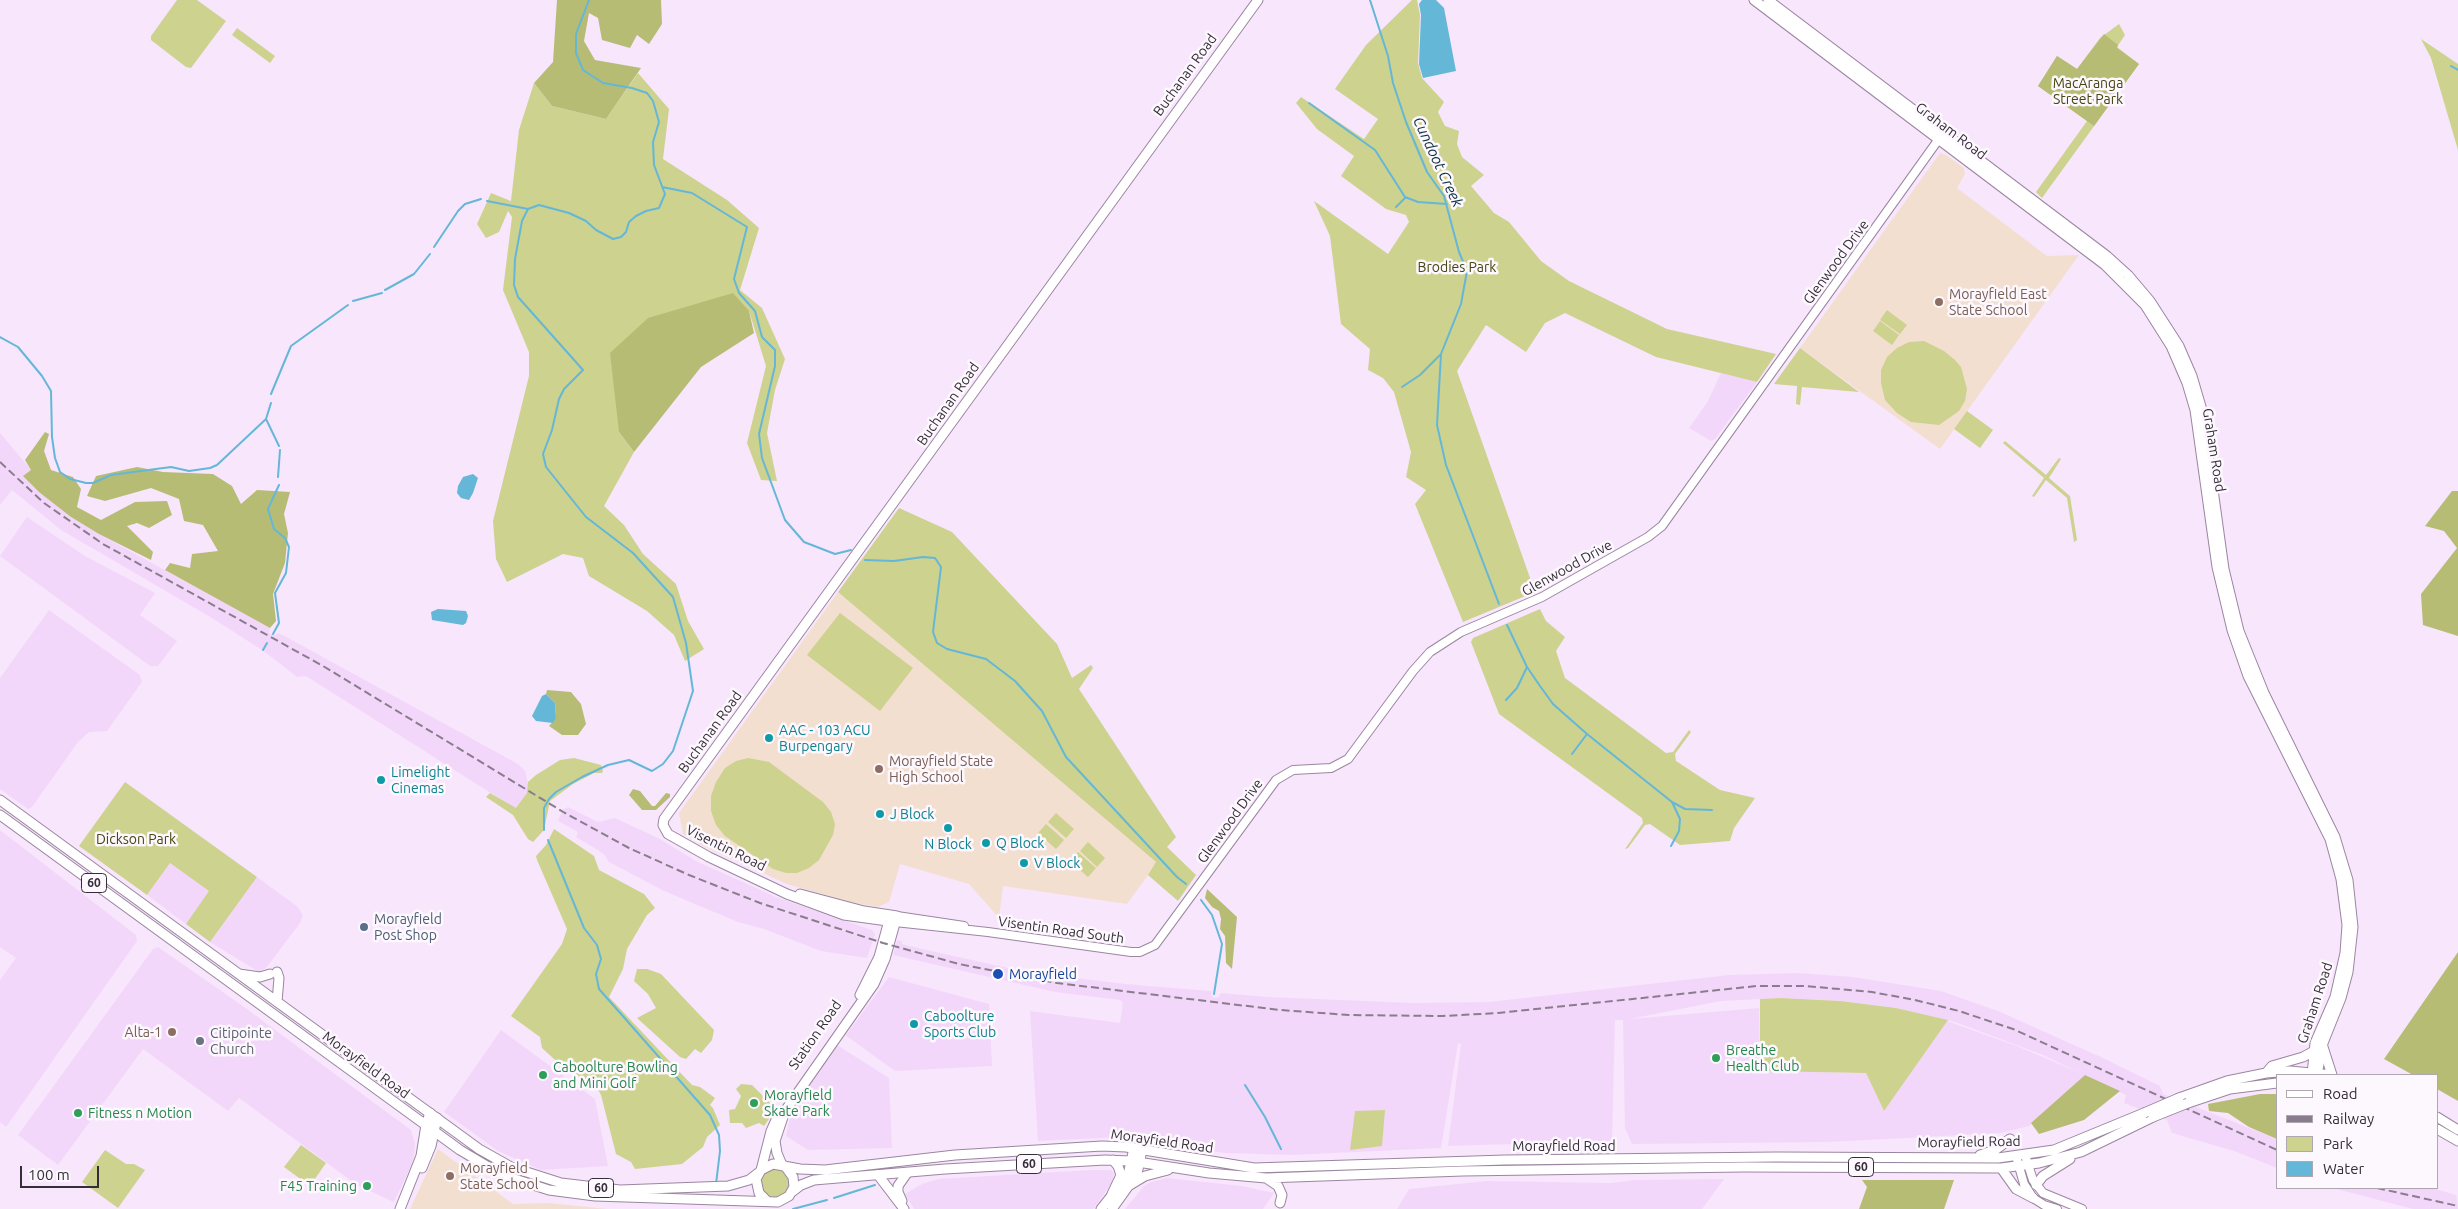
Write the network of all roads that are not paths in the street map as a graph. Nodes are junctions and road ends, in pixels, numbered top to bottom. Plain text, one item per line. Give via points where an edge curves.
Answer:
1 (1258, 0) edge
2 (1754, 0) edge
3 (1768, 0) edge
4 (1941, 136) junction
5 (0, 800) edge
6 (0, 815) edge
7 (663, 825) joint
8 (893, 919) junction
9 (1147, 949) joint
10 (238, 974) junction
11 (277, 1002) junction
12 (2322, 1044) junction
13 (2314, 1051) junction
14 (2266, 1073) junction
15 (2314, 1074) edge
16 (2332, 1074) edge
17 (2276, 1083) edge
18 (433, 1115) junction
19 (2438, 1118) edge
20 (426, 1125) junction
21 (2438, 1130) edge
22 (2458, 1130) edge
23 (434, 1131) junction
24 (2010, 1139) dead end
25 (2458, 1141) edge
26 (1138, 1149) junction
27 (2081, 1152) junction
28 (2021, 1156) junction
29 (1973, 1158) junction
30 (1113, 1160) junction
31 (1135, 1162) junction
32 (783, 1165) junction
33 (2024, 1166) junction
34 (1173, 1167) junction
35 (2001, 1168) junction
36 (760, 1171) junction
37 (907, 1173) junction
38 (878, 1175) junction
39 (1266, 1178) junction
40 (1130, 1185) junction
41 (2036, 1185) junction
42 (792, 1192) junction
43 (2033, 1198) junction
44 (767, 1201) junction
45 (1280, 1203) dead end
46 (1114, 1204) edge
47 (401, 1209) edge
48 (905, 1209) edge
49 (1101, 1209) edge
50 (2057, 1209) edge
51 (2082, 1209) edge

1 - 7 main road, Buchanan Road via 664,819
2 - 4 main road, Graham Road
3 - 4 main road, Graham Road
4 - 9 street, Glenwood Drive via 1662,526 1642,541 1542,597 1454,635 1430,652 1413,670 1348,759 1331,768 1289,771 1276,780 1160,939
4 - 12 main road, Graham Road via 2121,269 2156,308 2187,363 2204,424 2224,569 2239,631 2264,693 2333,831 2348,880 2353,928 2348,972
4 - 13 main road, Graham Road via 2116,274 2151,313 2180,366 2196,419 2217,567 2232,630 2252,683 2330,839 2341,879 2346,925 2344,960 2335,997
5 - 10 main road, Morayfield Road / 60
6 - 20 main road, Morayfield Road / 60
7 - 8 main road, Visentin Road via 668,834 709,857 803,901 844,915
8 - 9 street, Visentin Road South via 935,920 972,930 1131,952
8 - 32 main road, Station Road via 885,959 874,984 781,1120 776,1148
8 - 36 main road, Station Road via 866,986 774,1124
10 - 11 main road, Morayfield Road / 60
10 - 11 main road via 260,977 273,973 279,978
11 - 18 main road, Morayfield Road / 60
12 - 15 main road, Graham Road
12 - 16 main road
13 - 14 main road via 2272,1066
13 - 15 main road, Graham Road
14 - 15 main road, Morayfield Road / 60
14 - 28 main road, Morayfield Road / 60, bridge via 2220,1083 2072,1144
17 - 27 main road, Morayfield Road / 60, bridge via 2230,1089 2188,1103
18 - 20 main road
18 - 23 main road
18 - 36 main road, Morayfield Road / 60 via 495,1159 519,1171 584,1187 620,1190 728,1186 749,1180
19 - 22 main road
20 - 23 main road, Morayfield Road / 60
20 - 47 main road via 421,1156
21 - 25 main road
23 - 44 main road, Morayfield Road / 60 via 485,1166 540,1188 620,1198
23 - 47 main road via 428,1154
24 - 29 main road via 1995,1150
26 - 29 main road, Morayfield Road / 60 via 1259,1168 1522,1160
26 - 31 main road
26 - 32 main road, Morayfield Road / 60 via 1102,1146 980,1153 825,1170
27 - 33 main road, Morayfield Road / 60
27 - 41 main road via 2043,1176
28 - 29 main road, Morayfield Road / 60
28 - 33 street
30 - 31 main road, Morayfield Road / 60
30 - 37 main road, Morayfield Road / 60
30 - 46 main road via 1121,1175
31 - 34 main road, Morayfield Road / 60
31 - 40 main road via 1137,1174
31 - 46 main road
32 - 36 main road, 60 via 773,1164
32 - 42 main road via 794,1177
33 - 35 main road, Morayfield Road / 60
33 - 41 street
33 - 43 street via 2024,1184
34 - 39 main road, Morayfield Road / 60
34 - 40 main road via 1145,1176
35 - 39 main road, Morayfield Road / 60 via 1752,1167 1463,1171
35 - 43 main road via 2016,1189
36 - 44 main road via 756,1189
37 - 38 main road, Morayfield Road / 60
37 - 48 main road via 898,1189
38 - 42 main road, Morayfield Road / 60 via 814,1180
38 - 48 main road
39 - 45 main road via 1278,1186 1282,1194
40 - 46 main road
41 - 51 street via 2048,1196
42 - 44 main road, 60 via 782,1201
43 - 50 street
46 - 49 main road

